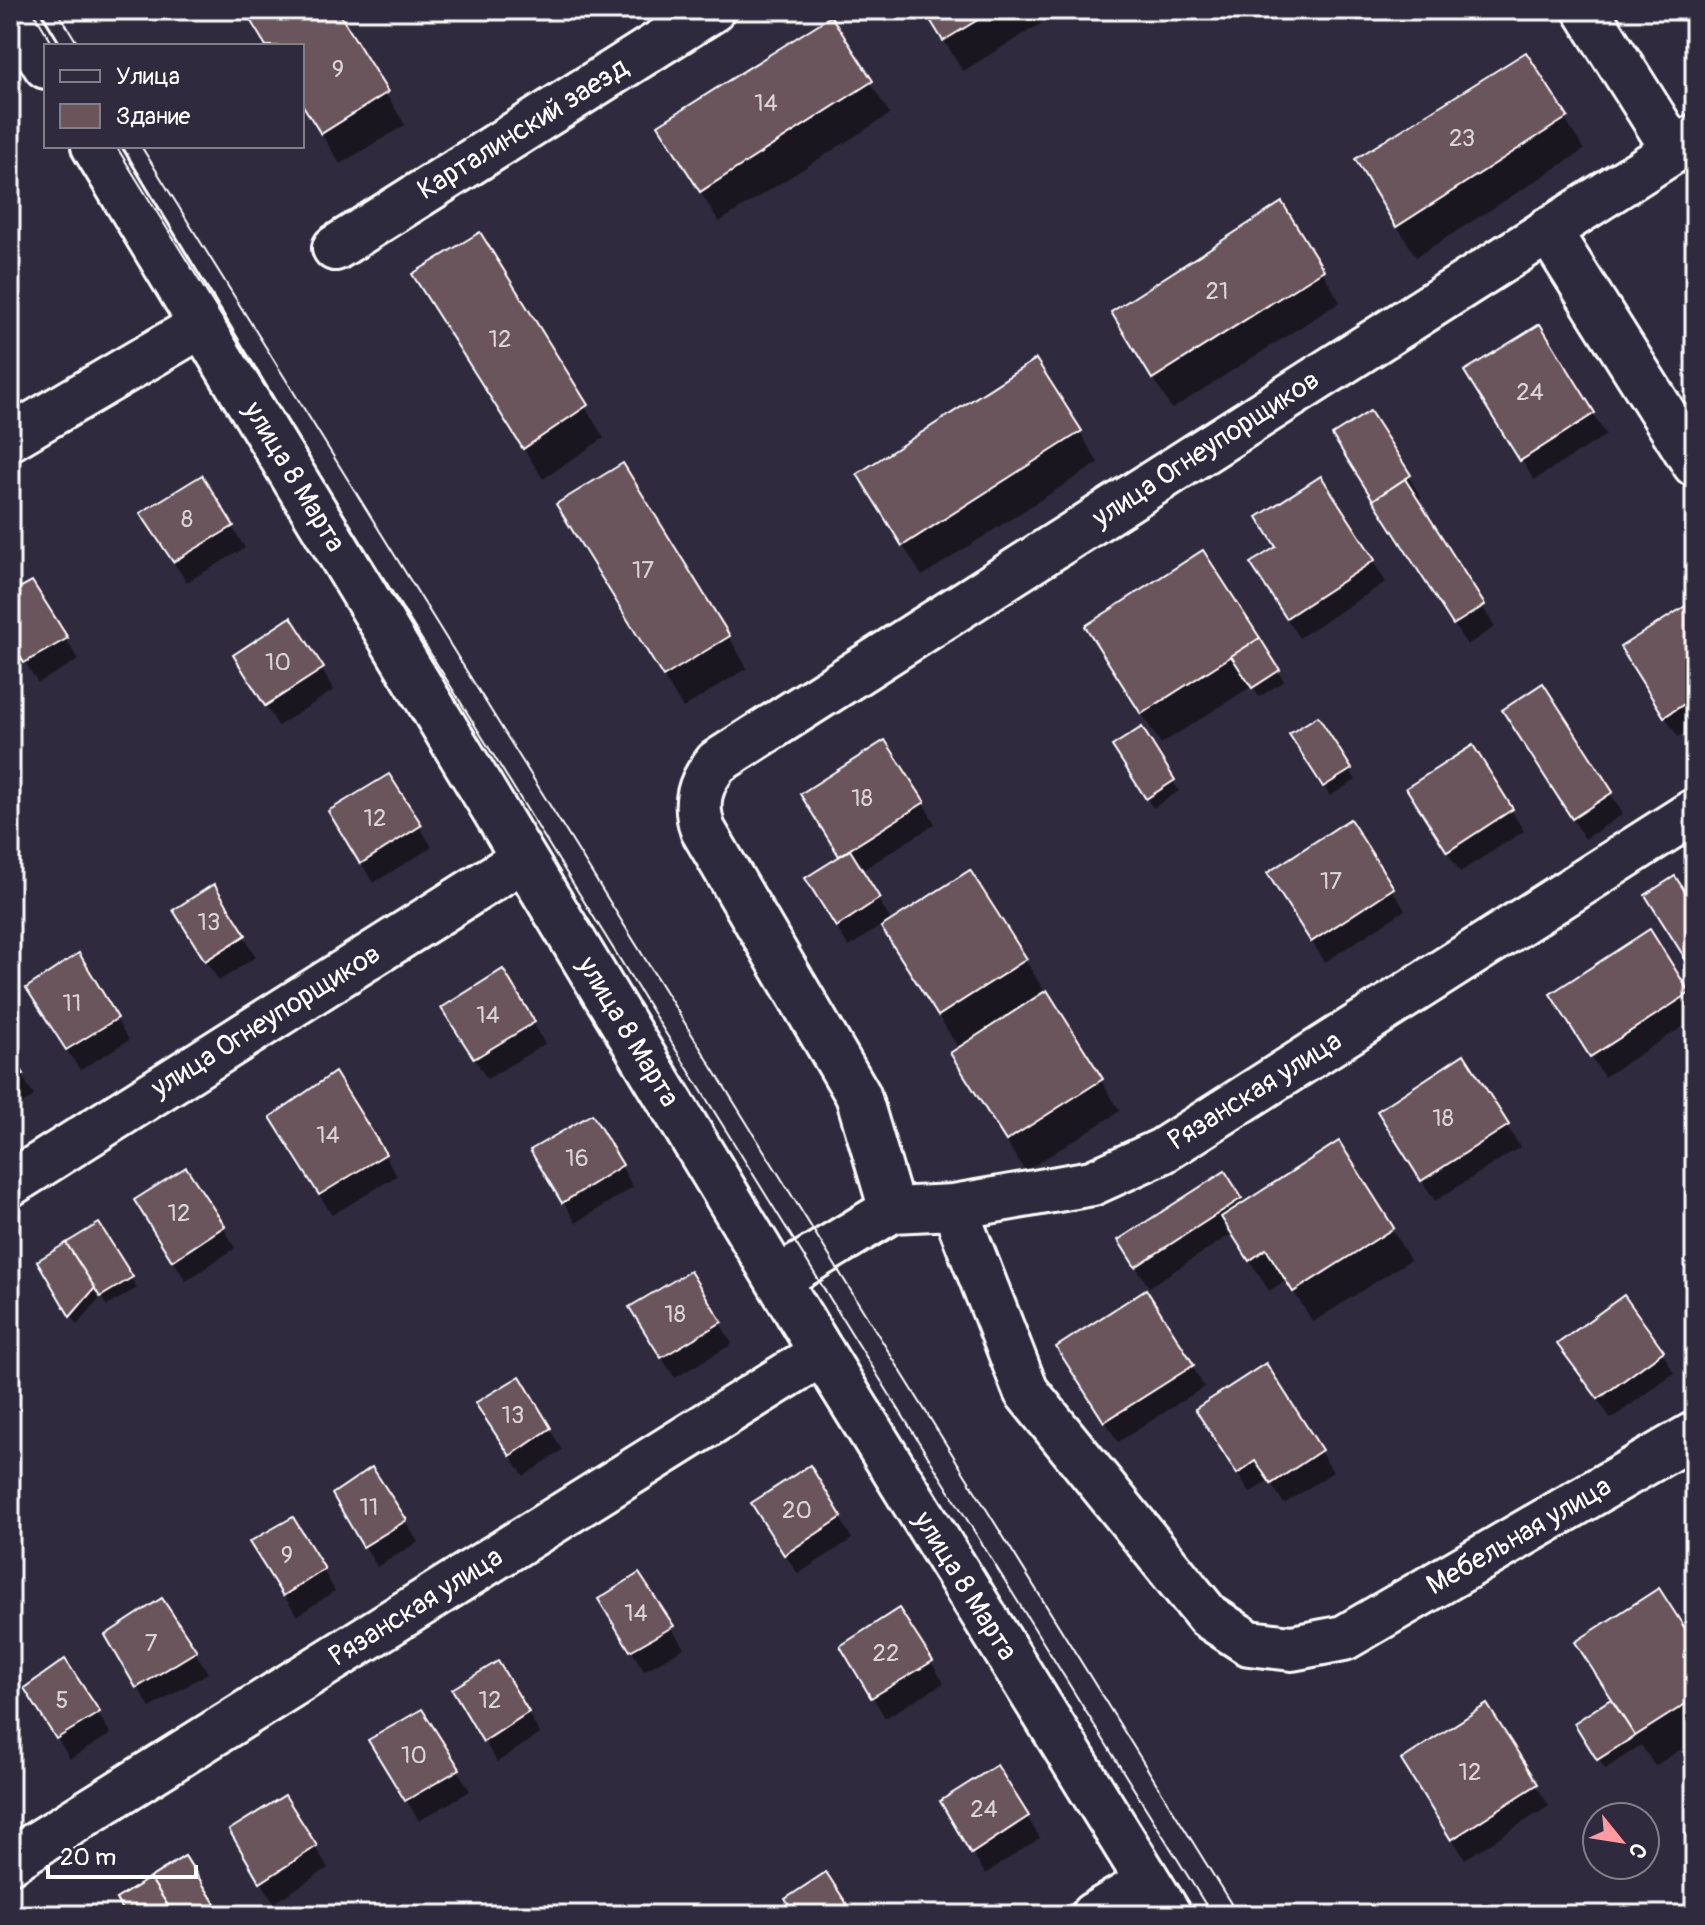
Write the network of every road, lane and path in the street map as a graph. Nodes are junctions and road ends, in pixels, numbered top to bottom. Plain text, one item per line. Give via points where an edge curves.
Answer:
1 (12, 10) edge
2 (712, 10) edge
3 (1586, 10) edge
4 (44, 63) edge
5 (1684, 144) edge
6 (95, 148) edge
7 (1548, 230) junction
8 (335, 248) dead end
9 (202, 325) junction
10 (10, 438) edge
11 (1695, 464) edge
12 (1695, 811) edge
13 (523, 859) junction
14 (10, 1184) edge
15 (954, 1207) junction
16 (892, 1210) junction
17 (778, 1279) junction
18 (822, 1353) junction
19 (1695, 1434) edge
20 (10, 1861) edge
21 (1158, 1898) edge
22 (1093, 1915) edge

1 - 4 street
2 - 8 street, Карталинский заезд
3 - 5 street
5 - 7 street, улица Огнеупорщиков
6 - 9 street, улица 8 Марта
7 - 11 street
7 - 16 street, улица Огнеупорщиков via 717,762 705,777 697,813 703,830 858,1095
9 - 10 street
9 - 13 street, улица 8 Марта
12 - 15 street, Рязанская улица via 1162,1151 1092,1183
13 - 14 street, улица Огнеупорщиков
13 - 17 street, улица 8 Марта
15 - 16 street, Рязанская улица
15 - 19 street, Мебельная улица via 1026,1391 1208,1616 1249,1643 1292,1648 1344,1638
16 - 17 street, Рязанская улица
17 - 18 street, улица 8 Марта
18 - 20 street, Рязанская улица
18 - 21 street, улица 8 Марта
21 - 22 street

